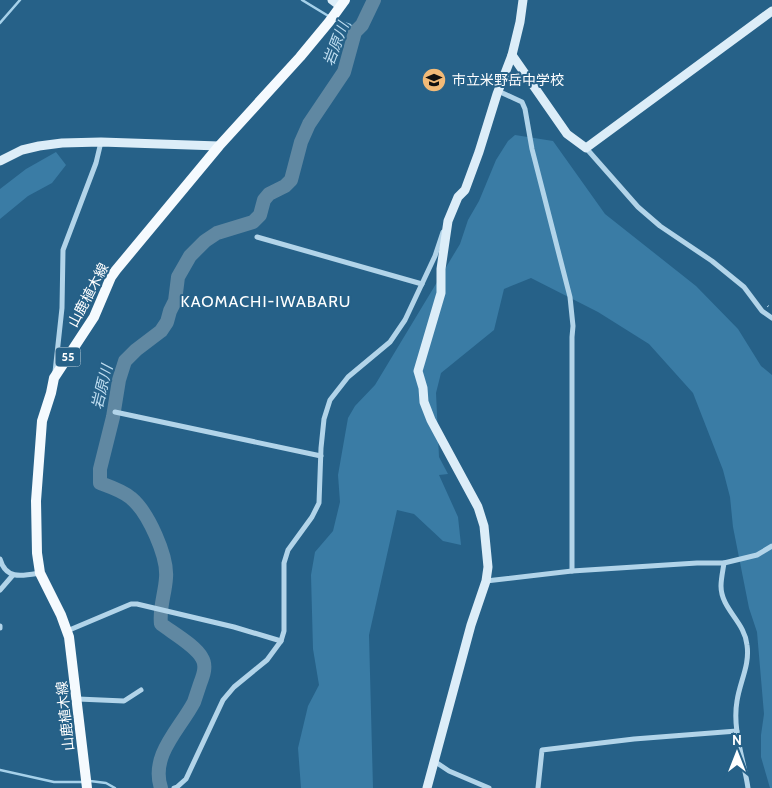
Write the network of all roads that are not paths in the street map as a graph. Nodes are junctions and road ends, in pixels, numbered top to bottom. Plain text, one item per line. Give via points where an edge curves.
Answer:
1 (523, 0) edge
2 (338, 5) edge
3 (772, 11) edge
4 (512, 55) junction
5 (498, 90) junction
6 (101, 142) junction
7 (219, 146) junction
8 (586, 148) junction
9 (0, 161) edge
10 (448, 221) junction
11 (257, 237) dead end
12 (422, 284) junction
13 (772, 318) edge
14 (54, 378) junction
15 (115, 412) dead end
16 (321, 456) junction
17 (772, 546) edge
18 (0, 559) edge
19 (724, 563) junction
20 (572, 571) junction
21 (40, 573) junction
22 (13, 575) junction
23 (486, 581) junction
24 (0, 590) edge
25 (67, 631) junction
26 (281, 640) junction
27 (141, 690) dead end
28 (78, 699) junction
29 (737, 730) junction
30 (434, 760) junction
31 (87, 788) edge
32 (176, 788) edge
33 (427, 788) edge
34 (489, 788) edge
35 (538, 788) edge
36 (748, 788) edge

1 - 4 street
2 - 7 main road, 山鹿植木線 / 55 via 329,22 294,64
3 - 8 street
4 - 5 street
4 - 8 street via 567,134
5 - 10 street via 474,167
5 - 20 street via 522,102 525,109 532,149 570,297 573,326
6 - 7 street
6 - 9 street via 39,146
6 - 14 street via 63,250 62,308
7 - 14 main road, 山鹿植木線 / 55 via 111,277 94,317
8 - 13 street via 638,207 744,286 762,311
10 - 12 street
10 - 23 street via 441,293 418,371 431,420 478,507 487,547
11 - 12 street
12 - 16 street via 405,320 390,342 348,377 330,400 324,419
14 - 21 main road, 山鹿植木線 / 55 via 42,421 38,456 36,526
15 - 16 street
16 - 26 street via 319,503 288,550 284,563 284,631
17 - 19 street via 757,555
18 - 22 street
19 - 20 street
19 - 29 street via 723,598 748,645 748,665 737,701
20 - 23 street
21 - 22 street
21 - 25 main road, 山鹿植木線 / 55
22 - 24 street
23 - 30 street via 470,625
25 - 26 street via 138,604
25 - 28 main road, 山鹿植木線 / 55
26 - 32 street via 267,660 223,700 186,779
27 - 28 street via 124,701
28 - 31 main road, 山鹿植木線 / 55
29 - 35 street via 542,750
29 - 36 street
30 - 33 street
30 - 34 street via 449,771

